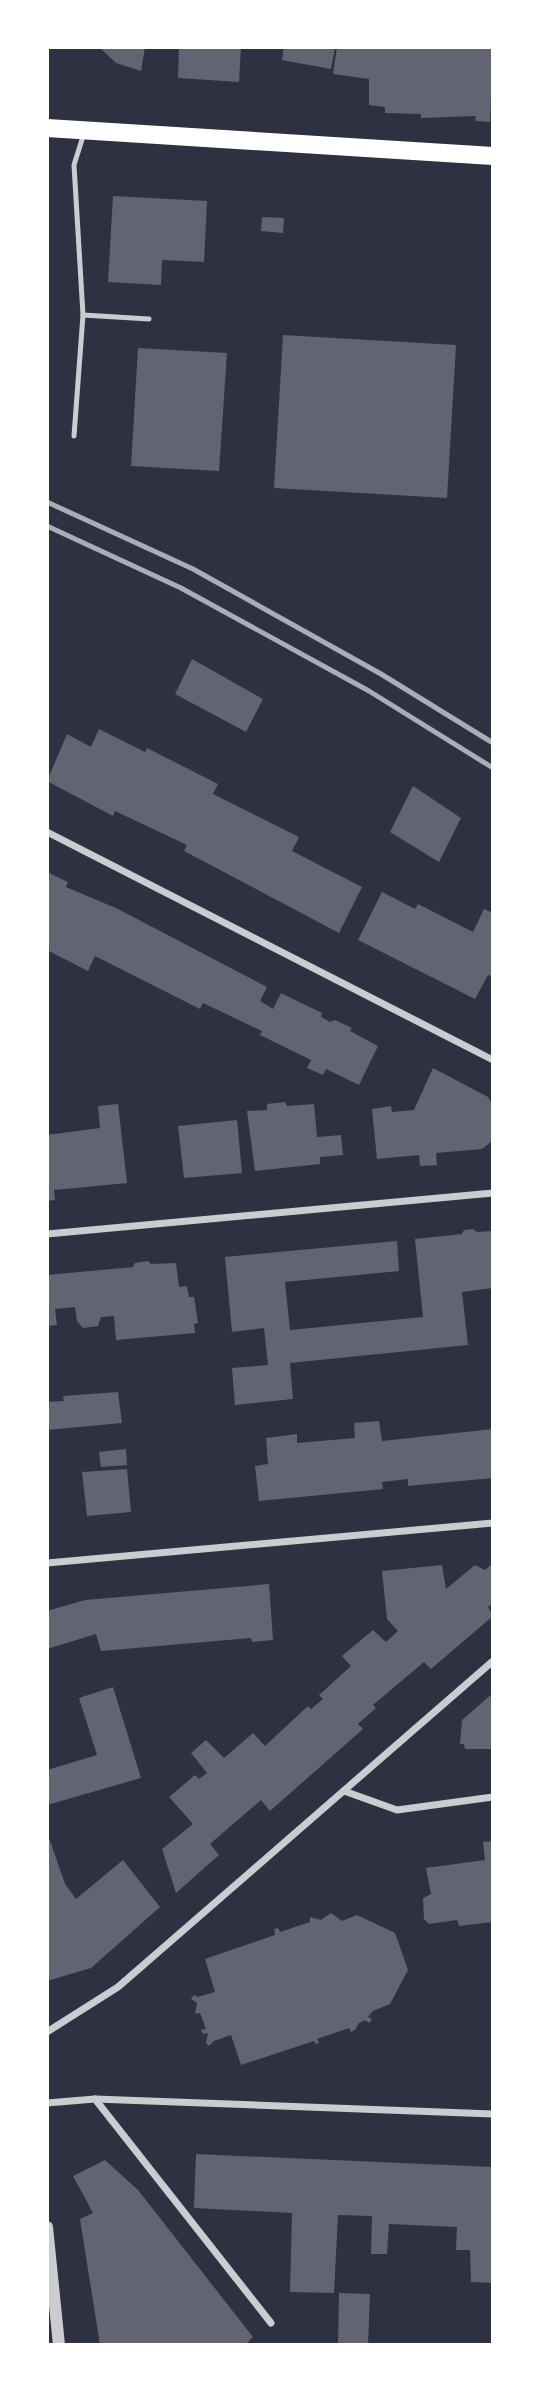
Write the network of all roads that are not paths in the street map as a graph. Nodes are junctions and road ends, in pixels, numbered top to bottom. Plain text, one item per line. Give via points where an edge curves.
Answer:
1 (47, 128) edge
2 (84, 130) junction
3 (493, 156) edge
4 (83, 315) junction
5 (149, 319) dead end
6 (75, 436) dead end
7 (47, 832) edge
8 (493, 1059) edge
9 (493, 1193) edge
10 (47, 1234) edge
11 (493, 1523) edge
12 (47, 1563) edge
13 (493, 1661) edge
14 (344, 1791) junction
15 (493, 1797) edge
16 (47, 2032) edge
17 (95, 2099) junction
18 (47, 2103) edge
19 (493, 2114) edge
20 (47, 2227) edge
21 (271, 2323) dead end
22 (59, 2345) edge

1 - 2 main road
2 - 3 main road
2 - 4 lane via 75,165
4 - 5 lane
4 - 6 lane
7 - 8 street
9 - 10 street
11 - 12 street
13 - 14 street
14 - 15 street via 397,1810
14 - 16 street via 118,1987
17 - 18 street
17 - 19 street
17 - 21 street
20 - 22 street

